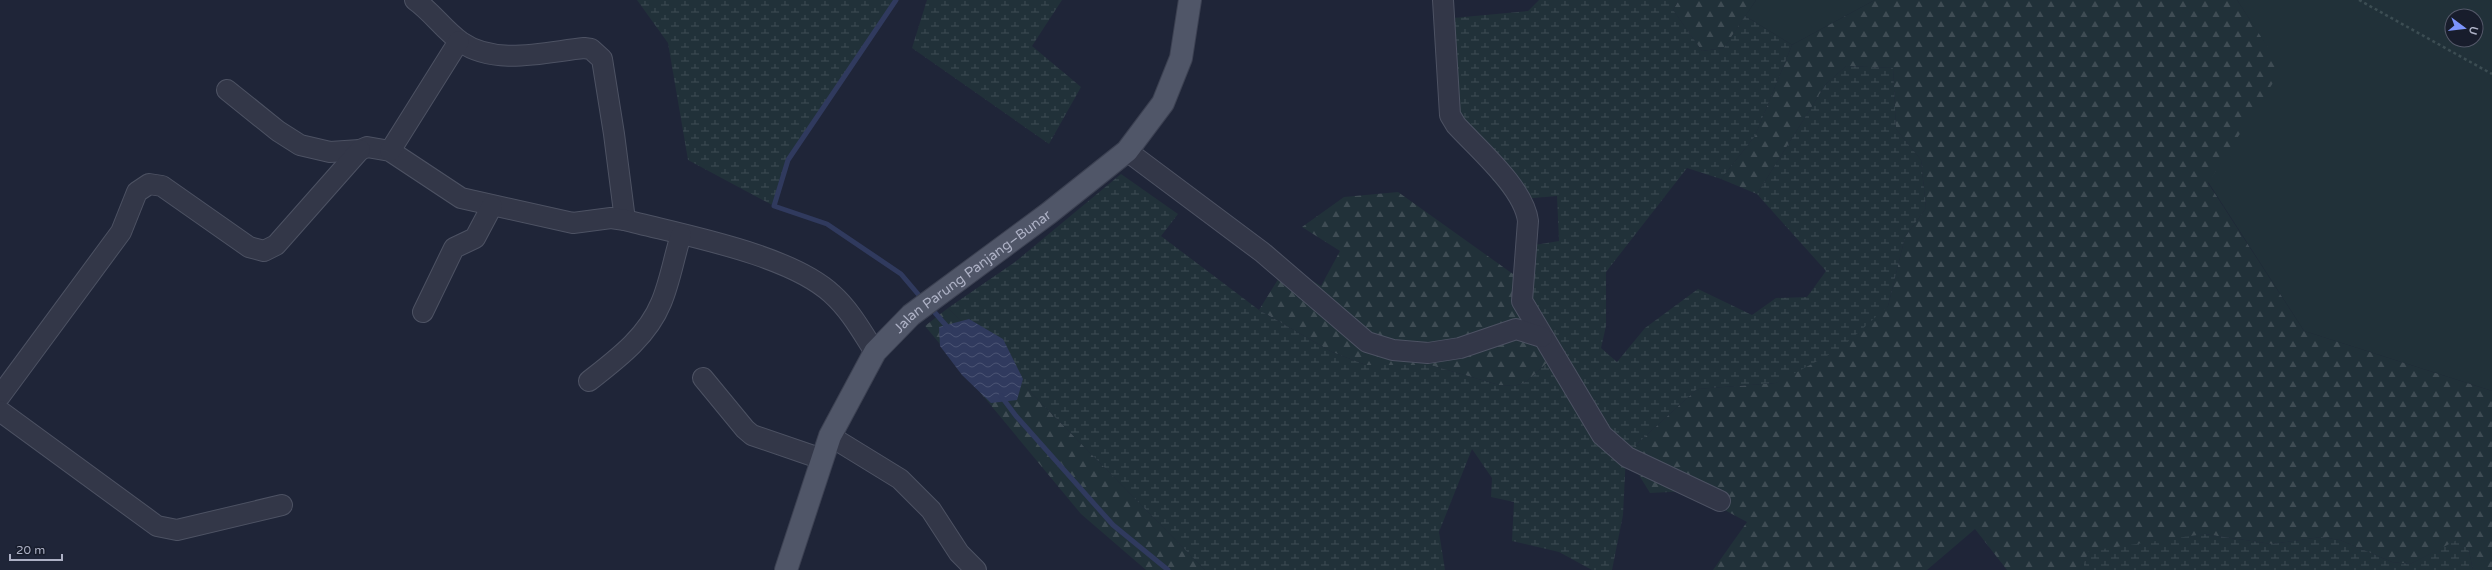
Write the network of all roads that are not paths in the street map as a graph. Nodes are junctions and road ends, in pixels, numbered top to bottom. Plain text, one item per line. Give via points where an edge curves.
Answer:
1 (416, 0) edge
2 (1190, 0) edge
3 (1443, 0) edge
4 (459, 41) junction
5 (227, 90) dead end
6 (360, 150) junction
7 (390, 151) junction
8 (1127, 151) junction
9 (492, 206) junction
10 (625, 220) junction
11 (680, 235) junction
12 (423, 312) dead end
13 (1542, 337) junction
14 (875, 352) junction
15 (703, 378) dead end
16 (589, 381) dead end
17 (0, 396) edge
18 (0, 411) edge
19 (830, 436) junction
20 (822, 459) junction
21 (1720, 501) dead end
22 (282, 505) dead end
23 (786, 570) edge
24 (976, 570) edge

1 - 4 street
2 - 8 main road, Jalan Parung Panjang–Bunar via 1181,58 1163,103
3 - 13 street via 1450,115 1456,125 1502,174 1527,209 1522,301
4 - 7 street
4 - 10 street via 472,49 499,56 584,48 591,49 602,59
5 - 6 street via 278,131 300,145 330,152
6 - 7 street via 368,147
6 - 17 street via 276,245 264,251 249,247 162,186 149,184 137,192 121,232
7 - 9 street via 461,198
8 - 13 street via 1262,252 1367,342 1393,350 1428,353 1460,348 1516,329
8 - 14 main road, Jalan Parung Panjang–Bunar via 1049,213 911,315
9 - 10 street via 573,223 611,218
9 - 12 street via 475,238 454,248
10 - 11 street
11 - 14 street via 752,253 815,280 832,294 850,315
11 - 16 street via 661,303 645,332 626,352
13 - 21 street via 1602,435 1627,457
14 - 19 main road, Jalan Parung Panjang–Bunar
15 - 20 street via 752,435
18 - 22 street via 156,526 177,530
19 - 20 main road, Jalan Parung Panjang–Bunar
19 - 24 street via 900,479 930,510 959,553
20 - 23 main road, Jalan Parung Panjang–Bunar

